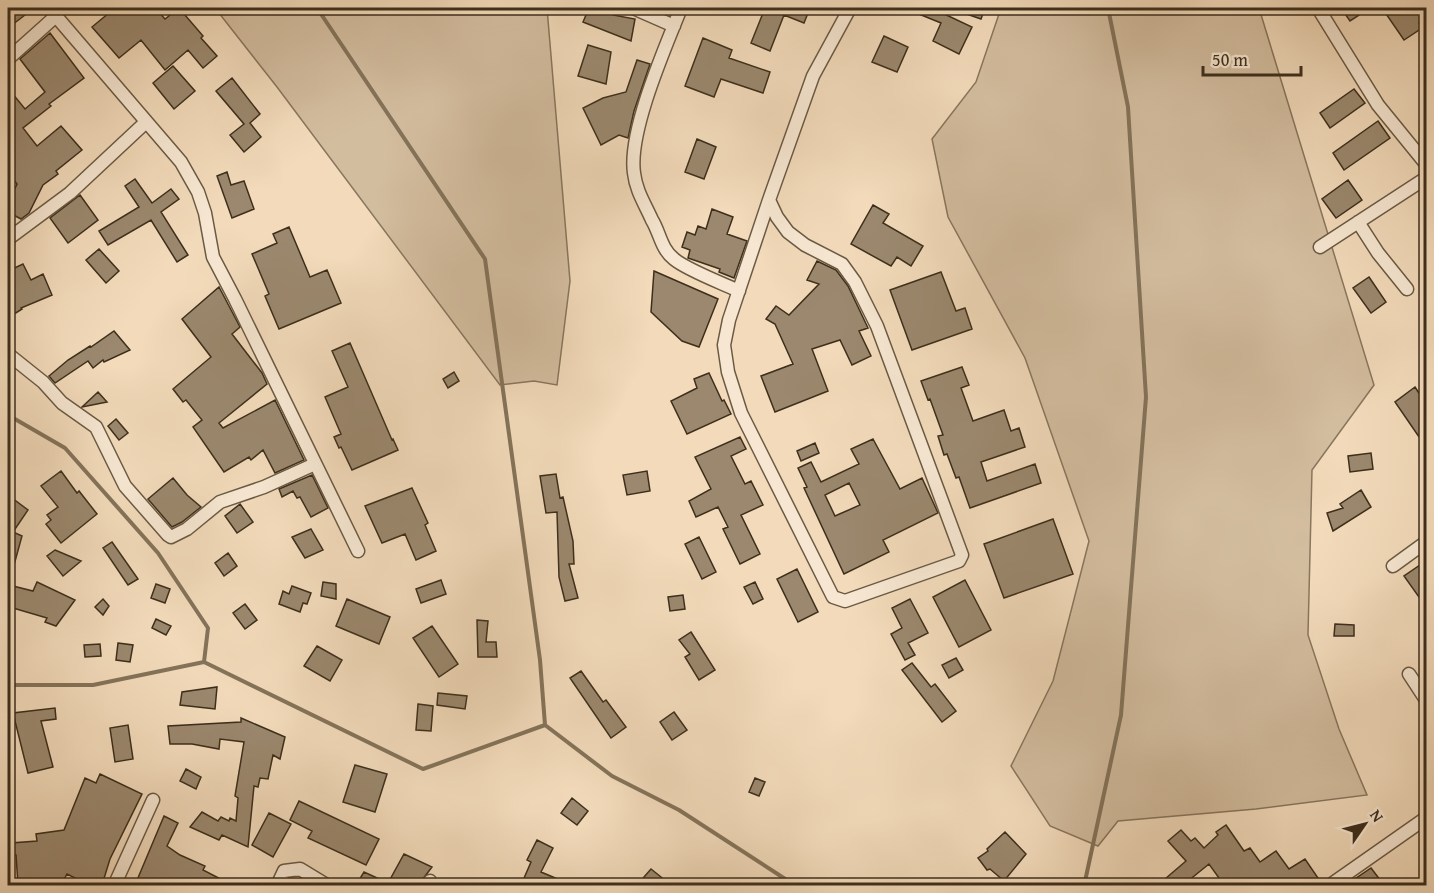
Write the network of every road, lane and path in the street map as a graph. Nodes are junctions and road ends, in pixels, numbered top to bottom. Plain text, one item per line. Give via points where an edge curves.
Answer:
1 (633, 8) edge
2 (681, 8) edge
3 (850, 8) edge
4 (1318, 8) edge
5 (52, 12) edge
6 (674, 26) junction
7 (8, 59) edge
8 (146, 122) junction
9 (1426, 164) edge
10 (1426, 178) edge
11 (769, 200) junction
12 (1358, 222) junction
13 (8, 238) edge
14 (1320, 247) dead end
15 (1407, 289) dead end
16 (739, 291) junction
17 (8, 354) edge
18 (315, 464) junction
19 (1426, 542) edge
20 (358, 551) dead end
21 (1393, 566) dead end
22 (1409, 674) dead end
23 (1426, 700) edge
24 (153, 801) dead end
25 (1426, 818) edge
26 (114, 885) edge
27 (277, 885) edge
28 (328, 885) edge
29 (1329, 885) edge

1 - 6 street
2 - 6 street
3 - 11 street via 813,76
4 - 9 street via 1378,105
5 - 7 street
5 - 8 street
6 - 16 street via 645,106 633,160 634,176 640,198 666,252 675,261
8 - 13 street via 70,193
8 - 18 street via 182,162 198,192 213,257
10 - 12 street
11 - 16 street
11 - 16 street via 788,232 842,264 855,282 877,326 962,555 959,561 845,601 833,597 741,413 728,372 724,345
12 - 14 street
12 - 15 street
17 - 18 street via 62,403 96,427 125,486 168,536 187,529 220,502
18 - 20 street
19 - 21 street
22 - 23 street
24 - 26 street
25 - 29 street
27 - 28 street via 284,871 300,869

